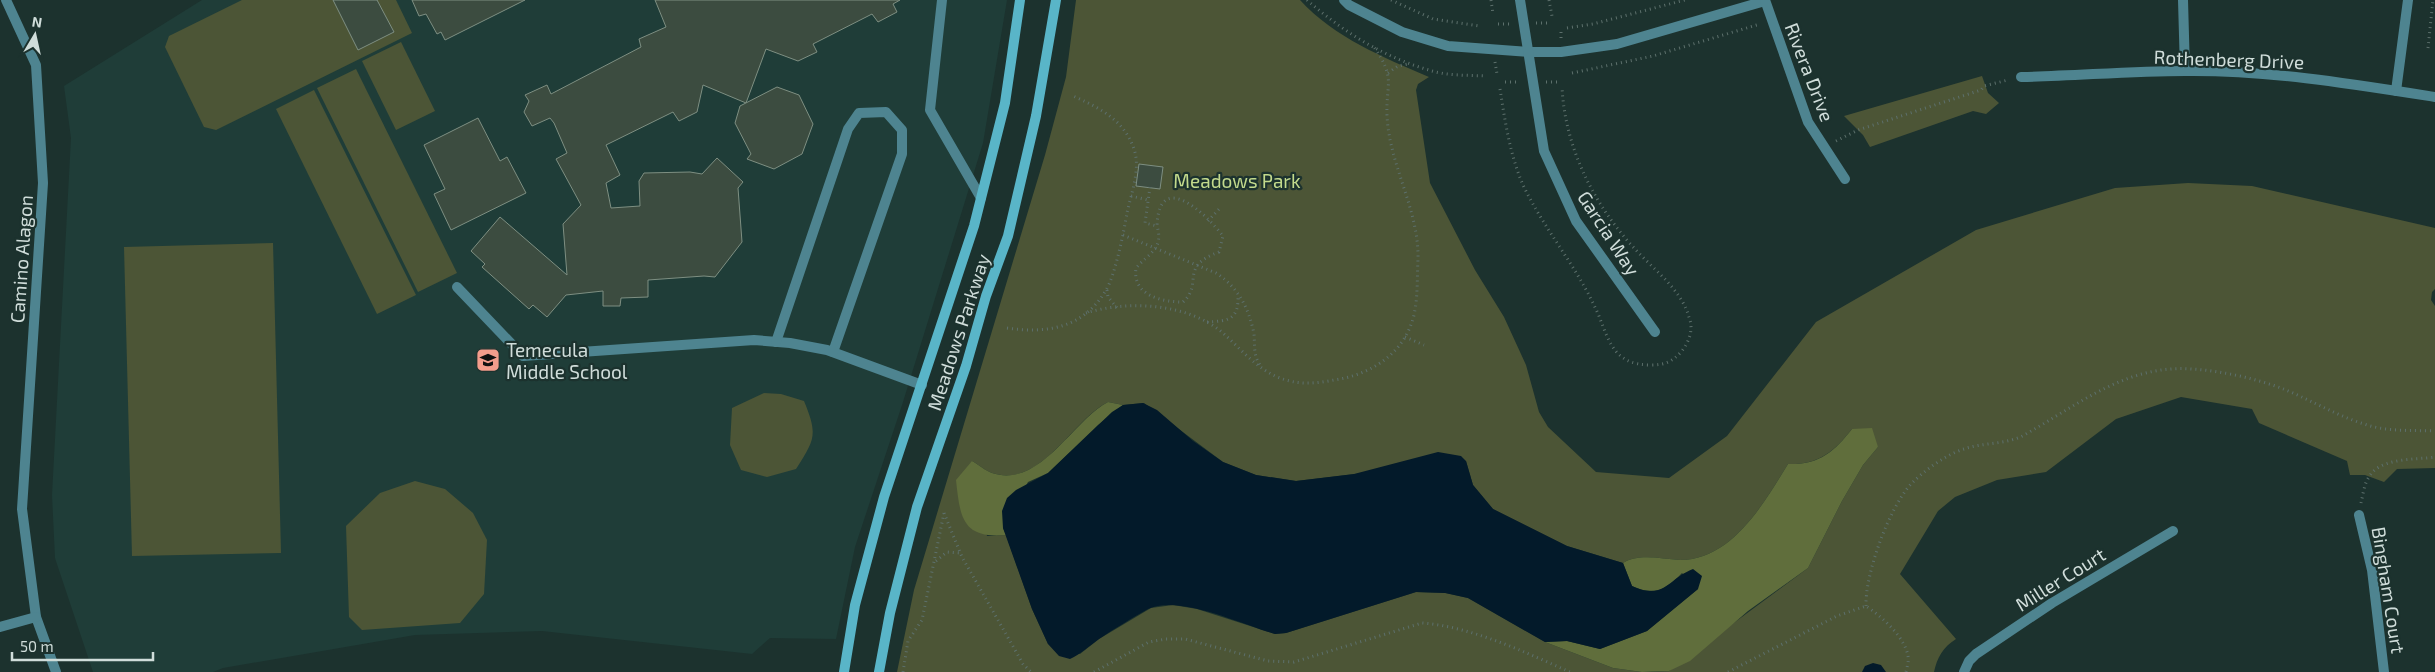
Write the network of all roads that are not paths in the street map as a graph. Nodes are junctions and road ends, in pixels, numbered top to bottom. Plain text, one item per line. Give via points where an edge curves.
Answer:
1 (6, 0) edge
2 (942, 0) edge
3 (1020, 0) edge
4 (1056, 0) edge
5 (1344, 0) edge
6 (1520, 0) edge
7 (2183, 0) edge
8 (2408, 0) edge
9 (1765, 1) edge
10 (1528, 52) junction
11 (2185, 71) junction
12 (2021, 77) road end
13 (2396, 91) junction
14 (2435, 97) edge
15 (1845, 179) dead end
16 (981, 198) junction
17 (456, 287) dead end
18 (1655, 332) dead end
19 (776, 342) junction
20 (833, 352) junction
21 (922, 385) junction
22 (2359, 514) road end
23 (2173, 530) dead end
24 (36, 617) junction
25 (0, 627) edge
26 (56, 672) edge
27 (844, 672) edge
28 (879, 672) edge
29 (1964, 672) edge
30 (2384, 672) edge

1 - 24 street, Camino Alagon via 36,65 43,183 22,509
2 - 16 street via 930,110
3 - 16 main road, Meadows Parkway via 1005,104
4 - 28 main road, Meadows Parkway via 1036,116 1008,236 917,507 890,613
5 - 10 street via 1402,32 1448,46
6 - 10 street, Garcia Way
7 - 11 street
8 - 13 street
9 - 10 street via 1617,44 1561,52
9 - 15 street, Rivera Drive via 1808,122
10 - 18 street, Garcia Way via 1544,151 1576,221
11 - 12 street, Rothenberg Drive
11 - 13 street, Rothenberg Drive via 2257,74
13 - 14 street, Rothenberg Drive
16 - 21 main road, Meadows Parkway
17 - 19 street via 523,356 754,340
19 - 20 street
19 - 20 street via 848,128 859,113 886,112 902,130 902,154
20 - 21 street
21 - 27 main road, Meadows Parkway via 884,497 855,605
22 - 30 street, Bingham Court via 2372,570
23 - 29 street, Miller Court via 2052,603 1969,661
24 - 25 street
24 - 26 street, Camino Alagon

